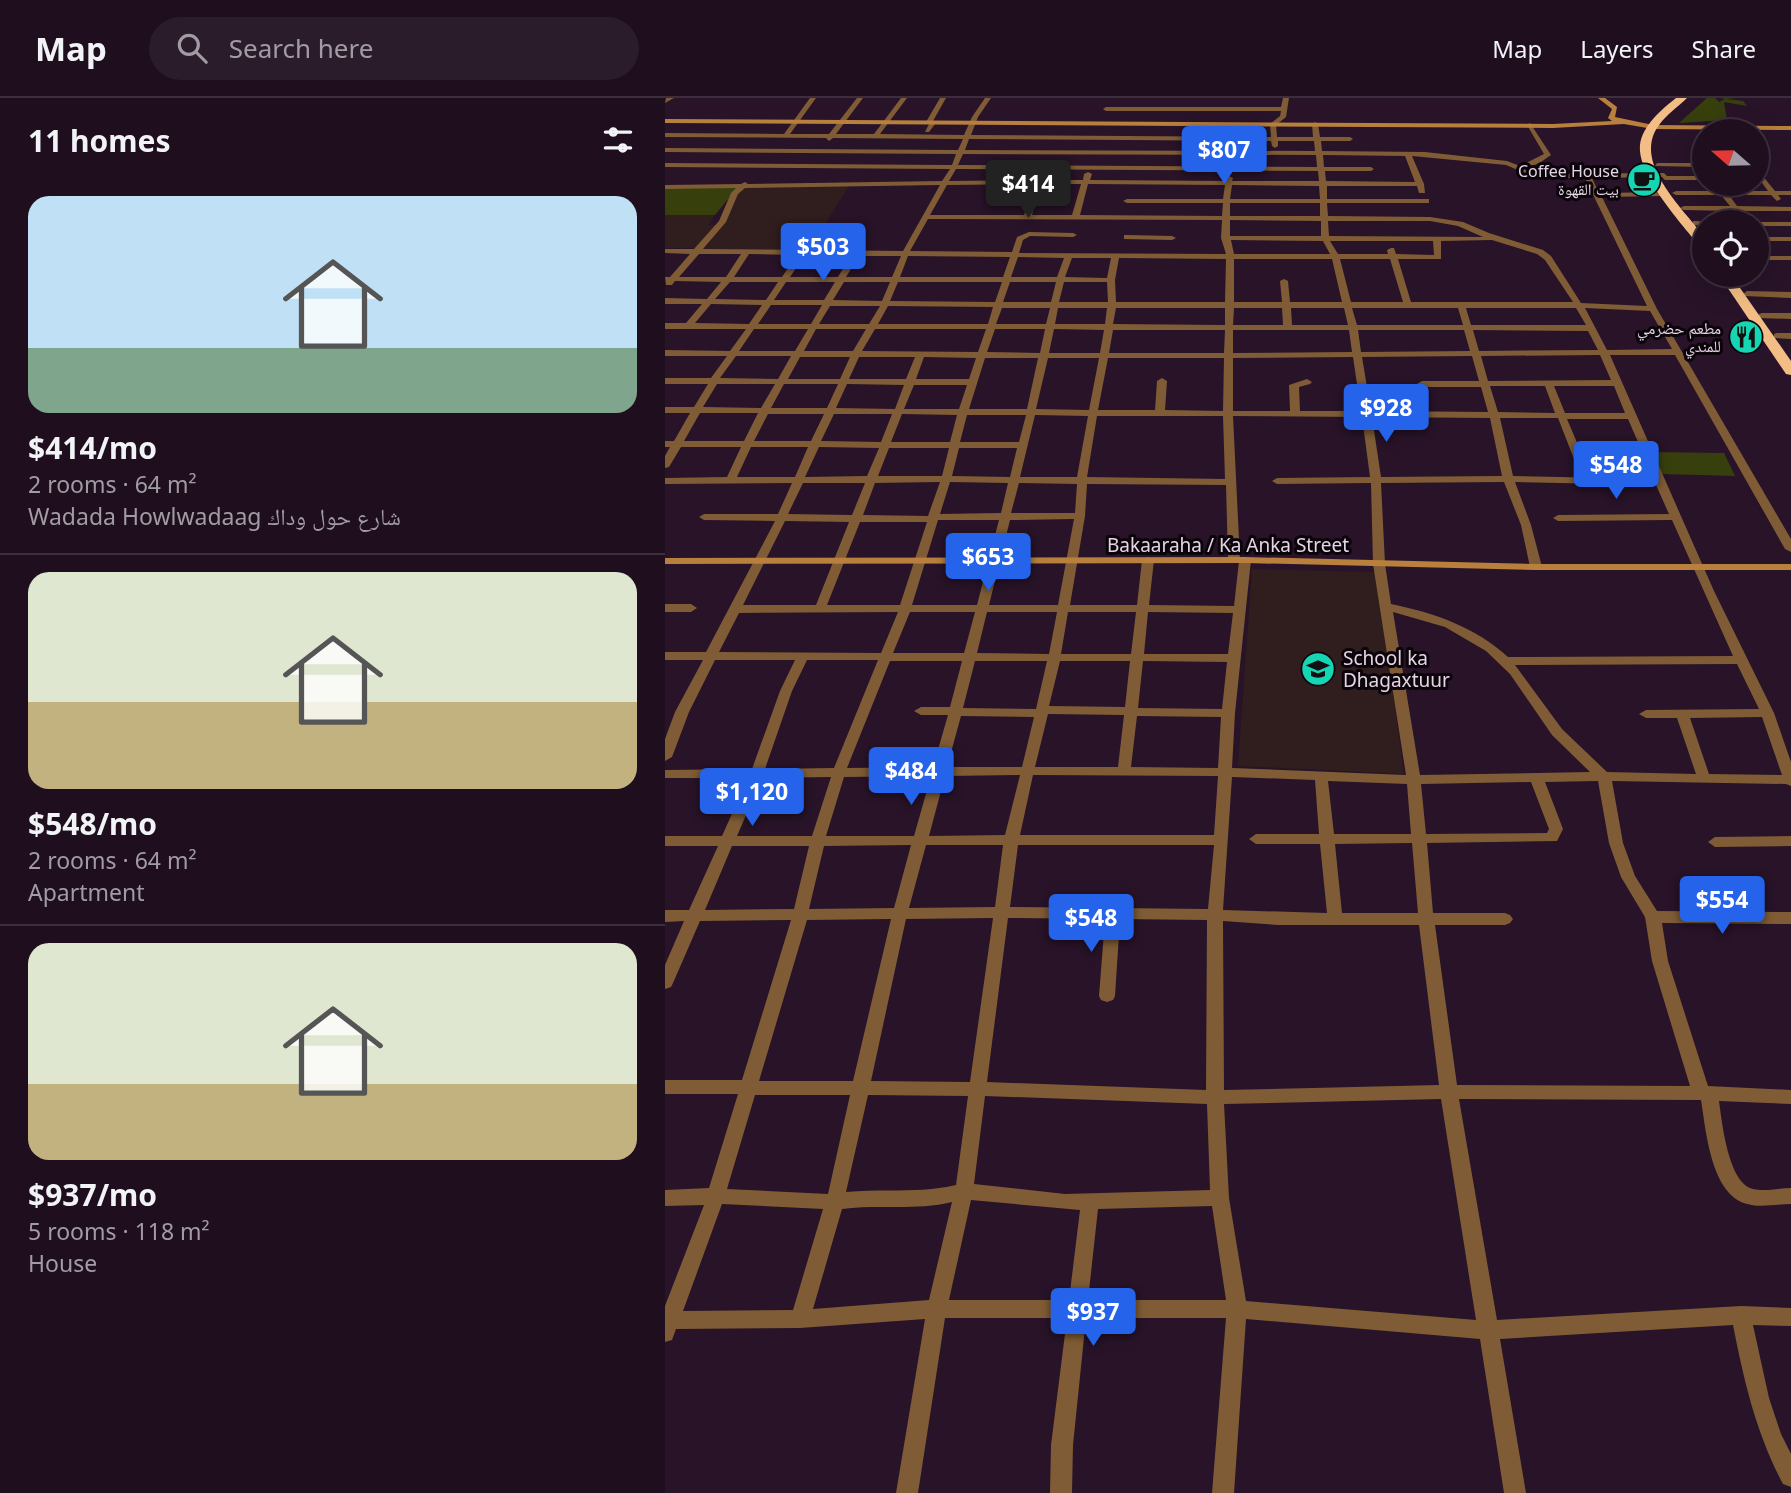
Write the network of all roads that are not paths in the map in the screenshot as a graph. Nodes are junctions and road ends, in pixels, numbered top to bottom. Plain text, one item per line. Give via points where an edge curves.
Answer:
1 (671, 98) edge
2 (813, 98) edge
3 (860, 98) edge
4 (904, 98) edge
5 (943, 98) edge
6 (988, 98) edge
7 (1145, 98) edge
8 (1228, 98) edge
9 (1286, 98) edge
10 (1601, 98) edge
11 (1682, 98) edge
12 (1693, 100) dead end
13 (665, 101) edge
14 (1142, 109) junction
15 (1283, 109) junction
16 (1225, 110) junction
17 (669, 121) edge
18 (755, 121) junction
19 (797, 121) junction
20 (844, 121) junction
21 (715, 122) junction
22 (885, 122) junction
23 (929, 122) junction
24 (1059, 122) junction
25 (1102, 122) junction
26 (1140, 122) junction
27 (1624, 122) junction
28 (972, 123) junction
29 (1183, 123) junction
30 (1226, 123) junction
31 (1273, 124) junction
32 (1315, 124) junction
33 (1530, 125) junction
34 (1656, 125) junction
35 (1791, 127) edge
36 (665, 128) edge
37 (665, 135) edge
38 (701, 135) junction
39 (743, 136) junction
40 (785, 136) junction
41 (831, 136) junction
42 (875, 136) junction
43 (921, 136) junction
44 (1055, 136) junction
45 (1099, 136) junction
46 (965, 137) junction
47 (1139, 137) junction
48 (1180, 137) junction
49 (1317, 137) junction
50 (1275, 138) junction
51 (1350, 139) dead end
52 (665, 150) edge
53 (686, 150) junction
54 (730, 150) junction
55 (775, 151) junction
56 (821, 151) junction
57 (866, 151) junction
58 (913, 151) junction
59 (960, 151) junction
60 (1094, 151) junction
61 (1048, 152) junction
62 (1137, 152) junction
63 (1179, 152) junction
64 (1234, 153) junction
65 (1276, 154) junction
66 (1368, 154) junction
67 (1408, 154) junction
68 (1319, 155) junction
69 (668, 165) edge
70 (717, 166) junction
71 (761, 166) junction
72 (811, 166) junction
73 (906, 166) junction
74 (856, 167) junction
75 (954, 167) junction
76 (1044, 167) junction
77 (1090, 167) junction
78 (1692, 167) edge
79 (1135, 168) junction
80 (1179, 168) junction
81 (1522, 168) junction
82 (1320, 169) junction
83 (1371, 169) junction
84 (1230, 170) junction
85 (1276, 170) junction
86 (665, 172) edge
87 (1660, 174) junction
88 (1588, 177) junction
89 (1692, 177) edge
90 (704, 180) junction
91 (1038, 182) junction
92 (1085, 182) junction
93 (895, 183) junction
94 (944, 183) junction
95 (1132, 183) junction
96 (1179, 184) junction
97 (1420, 184) junction
98 (795, 185) junction
99 (843, 185) junction
100 (1229, 185) junction
101 (1277, 185) junction
102 (1324, 185) junction
103 (1374, 185) junction
104 (743, 186) junction
105 (665, 187) edge
106 (1769, 189) edge
107 (1769, 193) edge
108 (1772, 193) junction
109 (1791, 193) edge
110 (1671, 194) junction
111 (1692, 194) edge
112 (1597, 195) junction
113 (1725, 196) edge
114 (1227, 200) junction
115 (1127, 201) junction
116 (1280, 201) junction
117 (1322, 201) junction
118 (1375, 201) junction
119 (1426, 201) junction
120 (1684, 208) junction
121 (1735, 209) junction
122 (1789, 211) edge
123 (1692, 216) edge
124 (925, 217) junction
125 (1027, 218) junction
126 (1075, 218) junction
127 (1123, 218) junction
128 (1173, 218) junction
129 (1279, 218) junction
130 (1225, 219) junction
131 (1324, 219) junction
132 (1430, 219) junction
133 (1380, 220) junction
134 (1769, 224) edge
135 (1791, 224) edge
136 (1692, 226) edge
137 (1073, 235) dead end
138 (1127, 237) dead end
139 (1173, 238) junction
140 (1225, 238) junction
141 (1325, 238) junction
142 (1385, 238) junction
143 (1437, 238) junction
144 (1495, 238) junction
145 (1769, 238) edge
146 (1791, 239) edge
147 (665, 251) edge
148 (697, 251) junction
149 (857, 252) junction
150 (1769, 252) edge
151 (746, 253) junction
152 (801, 253) junction
153 (907, 253) junction
154 (1015, 255) junction
155 (1069, 256) junction
156 (1230, 256) junction
157 (1115, 257) junction
158 (1173, 257) junction
159 (1335, 257) junction
160 (1395, 257) junction
161 (1769, 258) edge
162 (1774, 258) junction
163 (1791, 258) edge
164 (669, 279) edge
165 (728, 279) junction
166 (785, 279) junction
167 (842, 279) junction
168 (895, 280) junction
169 (1006, 280) junction
170 (1111, 280) junction
171 (1060, 281) junction
172 (1284, 281) dead end
173 (1733, 287) edge
174 (1742, 287) edge
175 (665, 288) edge
176 (1747, 294) junction
177 (1791, 295) edge
178 (665, 301) edge
179 (709, 301) junction
180 (768, 302) junction
181 (828, 303) junction
182 (885, 303) junction
183 (997, 305) junction
184 (1056, 305) junction
185 (1112, 305) junction
186 (1227, 305) junction
187 (1461, 305) junction
188 (1577, 305) junction
189 (1286, 306) junction
190 (1347, 306) junction
191 (1408, 306) junction
192 (1653, 309) junction
193 (1762, 316) junction
194 (1791, 316) edge
195 (665, 326) edge
196 (688, 326) junction
197 (872, 326) junction
198 (750, 327) junction
199 (813, 327) junction
200 (991, 327) junction
201 (1353, 327) junction
202 (1050, 328) junction
203 (1106, 328) junction
204 (1231, 328) junction
205 (1289, 328) junction
206 (1468, 328) junction
207 (1592, 328) junction
208 (1784, 336) edge
209 (1679, 352) junction
210 (665, 353) edge
211 (733, 353) junction
212 (798, 353) junction
213 (1604, 353) junction
214 (856, 354) junction
215 (921, 354) junction
216 (982, 354) junction
217 (1043, 355) junction
218 (1477, 355) junction
219 (1791, 355) edge
220 (1104, 356) junction
221 (1230, 356) junction
222 (1356, 356) junction
223 (1791, 371) edge
224 (665, 381) edge
225 (714, 381) junction
226 (781, 381) junction
227 (845, 381) junction
228 (909, 381) junction
229 (1162, 381) dead end
230 (973, 382) junction
231 (1307, 382) dead end
232 (1483, 383) junction
233 (1548, 383) junction
234 (1616, 383) junction
235 (1422, 384) dead end
236 (665, 410) edge
237 (699, 410) junction
238 (764, 411) junction
239 (832, 411) junction
240 (896, 412) junction
241 (963, 412) junction
242 (1031, 413) junction
243 (1094, 413) junction
244 (1160, 414) junction
245 (1228, 414) junction
246 (1295, 414) junction
247 (1366, 414) junction
248 (1560, 414) junction
249 (1494, 415) junction
250 (1630, 415) junction
251 (954, 443) junction
252 (665, 444) edge
253 (679, 444) junction
254 (748, 444) junction
255 (815, 444) junction
256 (885, 445) junction
257 (1022, 445) junction
258 (1579, 459) dead end
259 (665, 465) edge
260 (873, 479) junction
261 (946, 479) junction
262 (1376, 479) junction
263 (1508, 479) junction
264 (1013, 480) junction
265 (665, 481) edge
266 (730, 481) junction
267 (799, 481) junction
268 (1084, 481) junction
269 (1277, 481) dead end
270 (1232, 482) junction
271 (1659, 482) junction
272 (1080, 516) junction
273 (704, 517) dead end
274 (1003, 517) junction
275 (1675, 517) junction
276 (933, 518) junction
277 (1558, 518) dead end
278 (781, 519) junction
279 (857, 520) junction
280 (1791, 550) edge
281 (1149, 560) junction
282 (1239, 560) junction
283 (665, 561) edge
284 (760, 561) junction
285 (1070, 561) junction
286 (839, 562) junction
287 (921, 562) junction
288 (994, 562) junction
289 (1379, 564) junction
290 (1699, 566) junction
291 (1536, 567) junction
292 (1791, 567) edge
293 (1387, 607) junction
294 (665, 608) edge
295 (691, 608) dead end
296 (1061, 608) junction
297 (1141, 608) junction
298 (737, 609) junction
299 (820, 609) junction
300 (905, 609) junction
301 (980, 610) junction
302 (1239, 610) junction
303 (665, 656) edge
304 (710, 656) junction
305 (803, 656) junction
306 (887, 656) junction
307 (970, 656) junction
308 (1054, 658) junction
309 (1135, 658) junction
310 (1234, 658) junction
311 (1742, 660) junction
312 (1505, 661) junction
313 (957, 710) junction
314 (1042, 711) junction
315 (1131, 711) junction
316 (665, 712) edge
317 (682, 712) junction
318 (921, 712) dead end
319 (1228, 713) junction
320 (1646, 713) dead end
321 (1767, 713) junction
322 (1682, 714) junction
323 (665, 757) edge
324 (1029, 771) junction
325 (839, 772) junction
326 (940, 772) junction
327 (1124, 772) junction
328 (1226, 772) junction
329 (757, 773) junction
330 (665, 774) edge
331 (1604, 775) junction
332 (1321, 776) junction
333 (1704, 778) junction
334 (1537, 779) junction
335 (1414, 780) junction
336 (1791, 781) edge
337 (818, 839) junction
338 (1256, 839) dead end
339 (1328, 839) junction
340 (728, 840) junction
341 (919, 840) junction
342 (1220, 840) junction
343 (1419, 840) junction
344 (665, 841) edge
345 (1011, 841) junction
346 (1791, 841) edge
347 (1715, 842) dead end
348 (900, 912) junction
349 (1002, 912) junction
350 (693, 915) junction
351 (1113, 915) junction
352 (1215, 915) junction
353 (665, 916) edge
354 (800, 916) junction
355 (1653, 917) junction
356 (1335, 918) junction
357 (1426, 918) junction
358 (1791, 918) edge
359 (1505, 919) dead end
360 (665, 983) edge
361 (1107, 996) dead end
362 (665, 1087) edge
363 (748, 1088) junction
364 (977, 1089) junction
365 (861, 1090) junction
366 (1449, 1092) junction
367 (1705, 1093) junction
368 (1215, 1097) junction
369 (1791, 1097) edge
370 (964, 1191) junction
371 (716, 1196) junction
372 (1791, 1196) edge
373 (665, 1198) edge
374 (1220, 1198) junction
375 (1090, 1200) junction
376 (835, 1202) junction
377 (937, 1309) junction
378 (1237, 1309) junction
379 (1076, 1310) junction
380 (1741, 1315) junction
381 (1791, 1317) edge
382 (800, 1319) junction
383 (667, 1324) edge
384 (1490, 1330) junction
385 (1791, 1476) edge
386 (907, 1493) edge
387 (1061, 1493) edge
388 (1223, 1493) edge
389 (1515, 1493) edge

1 - 13 street
2 - 19 street
3 - 20 street
4 - 22 street
5 - 23 street
6 - 28 street
7 - 14 street
8 - 16 street
9 - 15 street
10 - 27 street via 1615,108 1611,118
11 - 34 highway
12 - 34 highway
14 - 16 street
14 - 25 street via 1107,105
14 - 26 street
15 - 16 street
15 - 31 street via 1280,121
16 - 30 street
17 - 21 street
17 - 36 street
18 - 19 street
18 - 21 street
18 - 39 street
19 - 20 street
19 - 40 street
20 - 22 street
20 - 41 street
21 - 38 street
22 - 23 street
22 - 42 street
23 - 28 street
23 - 43 street via 933,123
24 - 25 street
24 - 28 street
24 - 44 street
25 - 26 street
25 - 45 street
26 - 29 street
26 - 47 street
27 - 33 street
27 - 34 street
28 - 46 street
29 - 30 street
29 - 48 street
30 - 31 street
31 - 32 street
31 - 50 street
32 - 33 street
32 - 49 street
33 - 81 street via 1548,155
34 - 35 street
34 - 87 highway via 1645,144 1645,154
37 - 38 street
38 - 39 street
38 - 53 street
39 - 40 street
39 - 54 street
40 - 41 street
40 - 55 street
41 - 42 street
41 - 56 street
42 - 43 street
42 - 57 street
43 - 46 street
43 - 58 street
44 - 45 street
44 - 46 street
44 - 61 street
45 - 47 street
45 - 60 street
46 - 59 street
47 - 48 street
47 - 62 street
48 - 50 street
48 - 63 street
49 - 50 street
49 - 51 street
49 - 68 street
50 - 65 street
52 - 53 street
53 - 54 street
53 - 69 street
54 - 55 street
54 - 70 street
55 - 56 street
55 - 71 street
56 - 57 street
56 - 72 street
57 - 58 street
57 - 74 street
58 - 59 street
58 - 73 street
59 - 61 street
59 - 75 street
60 - 61 street
60 - 62 street
60 - 77 street
61 - 76 street
62 - 63 street
62 - 79 street
63 - 64 street
63 - 80 street
64 - 65 street
64 - 84 street
65 - 68 street
65 - 85 street
66 - 67 street
66 - 68 street
66 - 83 street
67 - 81 street
67 - 97 street
68 - 82 street
69 - 70 street
69 - 86 street
70 - 71 street
70 - 90 street
71 - 72 street
71 - 104 street
72 - 74 street
72 - 98 street
73 - 74 street
73 - 75 street
73 - 93 street
74 - 99 street
75 - 76 street
75 - 94 street
76 - 77 street
76 - 91 street
77 - 79 street
77 - 92 street
78 - 87 street
79 - 80 street
79 - 95 street
80 - 84 street
80 - 96 street
81 - 88 street via 1537,176
82 - 83 street
82 - 85 street
82 - 102 street
83 - 103 street
84 - 85 street
84 - 100 street
85 - 101 street
87 - 88 street
87 - 89 street
87 - 110 highway
88 - 112 street
90 - 104 street
90 - 105 street
91 - 92 street
91 - 94 street
91 - 125 street
92 - 95 street
92 - 126 street
93 - 94 street
93 - 99 street
94 - 124 street
95 - 96 street
95 - 115 street
96 - 100 street
97 - 103 street
97 - 119 street
98 - 99 street
98 - 104 street
100 - 101 street
100 - 114 street
101 - 102 street
101 - 116 street
102 - 103 street
102 - 117 street
103 - 118 street
104 - 148 street via 722,222
106 - 108 street
107 - 108 street
108 - 109 street
108 - 122 street
110 - 111 street
110 - 112 street
110 - 120 highway
110 - 136 highway
112 - 192 street
113 - 121 street
114 - 115 street
114 - 116 street
114 - 130 street
115 - 127 street
116 - 117 street
116 - 129 street
117 - 118 street
117 - 131 street
118 - 119 street
118 - 133 street
119 - 132 street
120 - 121 street
120 - 123 highway
121 - 122 street
124 - 125 street
124 - 153 street
125 - 126 street
126 - 127 street
127 - 128 street
128 - 130 street
128 - 139 street
129 - 130 street
129 - 131 street
130 - 140 street
131 - 133 street
131 - 141 street
132 - 133 street
132 - 144 street via 1460,224
133 - 142 street
134 - 135 street
137 - 154 street via 1023,236
138 - 139 street
139 - 158 street
140 - 141 street
140 - 156 street
141 - 142 street
141 - 159 street
142 - 143 street
142 - 160 street
143 - 144 street
143 - 160 street via 1439,257
144 - 188 street via 1548,258
145 - 146 street
147 - 148 street
148 - 151 street
148 - 164 street
149 - 152 street
149 - 153 street
149 - 167 street
150 - 162 street
151 - 152 street
151 - 165 street
152 - 166 street
153 - 154 street
153 - 168 street
154 - 155 street
154 - 169 street
155 - 157 street
155 - 171 street
156 - 158 street
156 - 159 street
156 - 186 street
157 - 158 street
157 - 170 street
159 - 160 street
159 - 190 street
160 - 191 street
161 - 162 street
162 - 163 street
164 - 165 street
164 - 175 street
165 - 166 street
165 - 179 street
166 - 167 street
166 - 180 street
167 - 168 street
167 - 181 street
168 - 169 street
168 - 182 street
169 - 171 street
169 - 183 street
170 - 171 street
170 - 185 street
171 - 184 street
172 - 189 street
173 - 223 highway
174 - 176 highway
176 - 177 street
176 - 193 highway
178 - 179 street
179 - 180 street
179 - 196 street
180 - 181 street
180 - 198 street
181 - 182 street
181 - 199 street
182 - 183 street
182 - 197 street
183 - 184 street
183 - 200 street
184 - 185 street
184 - 202 street
185 - 186 street
185 - 203 street
186 - 189 street
186 - 204 street
187 - 188 street
187 - 191 street
187 - 206 street
188 - 192 street
188 - 207 street
189 - 190 street
189 - 205 street
190 - 191 street
190 - 201 street
192 - 209 street
193 - 194 street
193 - 208 highway
195 - 196 street
196 - 198 street
197 - 199 street
197 - 200 street
197 - 214 street
198 - 199 street
198 - 211 street
199 - 212 street
200 - 202 street
200 - 216 street
201 - 205 street
201 - 206 street
201 - 222 street
202 - 203 street
202 - 217 street
203 - 204 street
203 - 220 street
204 - 205 street
204 - 221 street
206 - 207 street
206 - 218 street
207 - 213 street
208 - 219 highway
209 - 213 street
209 - 280 street
210 - 211 street
211 - 212 street
211 - 225 street
212 - 214 street
212 - 226 street
213 - 218 street
213 - 234 street
214 - 215 street
214 - 227 street
215 - 216 street
215 - 228 street
216 - 217 street
216 - 230 street
217 - 220 street
217 - 242 street
218 - 222 street
218 - 232 street
220 - 221 street
220 - 243 street
221 - 222 street
221 - 245 street
222 - 247 street
224 - 225 street
225 - 226 street
225 - 237 street
226 - 227 street
226 - 238 street
227 - 228 street
227 - 239 street
228 - 230 street
228 - 240 street
229 - 244 street
230 - 241 street
231 - 246 street via 1294,384
232 - 233 street
232 - 235 street
232 - 249 street
233 - 234 street
233 - 248 street
234 - 250 street
236 - 237 street
237 - 238 street
237 - 253 street
238 - 239 street
238 - 254 street
239 - 240 street
239 - 255 street
240 - 241 street
240 - 256 street
241 - 242 street
241 - 251 street
242 - 243 street
242 - 257 street
243 - 244 street
243 - 268 street
244 - 245 street
245 - 246 street
245 - 270 street
246 - 247 street
247 - 249 street
247 - 262 street
248 - 249 street
248 - 250 street
248 - 258 street
249 - 263 street
250 - 271 street
251 - 256 street
251 - 257 street
251 - 261 street
252 - 253 street
253 - 254 street
253 - 259 street
254 - 255 street
254 - 266 street
255 - 256 street
255 - 267 street
256 - 260 street
257 - 264 street
260 - 261 street
260 - 267 street
260 - 279 street
261 - 264 street
261 - 276 street
262 - 263 street
262 - 269 street
262 - 289 street
263 - 271 street
263 - 291 street
264 - 268 street
264 - 274 street
265 - 266 street
266 - 267 street
267 - 278 street
268 - 270 street
268 - 272 street
270 - 282 street
271 - 275 street
272 - 274 street
272 - 285 street
273 - 278 street
274 - 276 street
274 - 288 street
275 - 277 street
275 - 290 street
276 - 279 street
276 - 287 street
278 - 279 street
278 - 284 street
279 - 286 street
281 - 282 street, Bakaaraha / Ka Anka Street
281 - 285 street, Bakaaraha / Ka Anka Street
281 - 297 street
282 - 289 street, Bakaaraha / Ka Anka Street
282 - 302 street
283 - 284 street, Bakaaraha / Ka Anka Street
284 - 286 street, Bakaaraha / Ka Anka Street
284 - 298 street
285 - 288 street, Bakaaraha / Ka Anka Street
285 - 296 street
286 - 287 street, Bakaaraha / Ka Anka Street
286 - 299 street
287 - 288 street, Bakaaraha / Ka Anka Street
287 - 300 street
288 - 301 street
289 - 291 street, Bakaaraha / Ka Anka Street
289 - 293 street
290 - 291 street, Bakaaraha / Ka Anka Street
290 - 292 street, Bakaaraha / Ka Anka Street
290 - 311 street
293 - 312 street via 1458,627
293 - 335 street
294 - 295 street
296 - 297 street
296 - 301 street
296 - 308 street
297 - 302 street
297 - 309 street
298 - 299 street
298 - 304 street
299 - 300 street
300 - 301 street
300 - 306 street
301 - 307 street
302 - 310 street
303 - 304 street
304 - 305 street
304 - 317 street
305 - 306 street
305 - 329 street
306 - 307 street
306 - 325 street
307 - 308 street
307 - 313 street
308 - 309 street
308 - 314 street
309 - 310 street
309 - 315 street
310 - 319 street
311 - 312 street
311 - 321 street
312 - 331 street via 1569,748
313 - 314 street
313 - 318 street
313 - 326 street
314 - 315 street
314 - 324 street
315 - 319 street
315 - 327 street
316 - 317 street
317 - 323 street
319 - 328 street
320 - 322 street
321 - 322 street
321 - 336 street
322 - 333 street
324 - 326 street
324 - 327 street
324 - 345 street
325 - 326 street
325 - 329 street
325 - 337 street
326 - 341 street
327 - 328 street
328 - 332 street
328 - 342 street
329 - 330 street
329 - 340 street
331 - 333 street
331 - 334 street
331 - 355 street via 1616,843 1628,877
332 - 335 street
332 - 339 street
333 - 336 street
334 - 335 street
334 - 343 street via 1556,829 1552,838
335 - 343 street
337 - 340 street
337 - 341 street
337 - 354 street
338 - 339 street
339 - 343 street
339 - 356 street
340 - 344 street
340 - 350 street
341 - 345 street
341 - 348 street
342 - 345 street
342 - 352 street
343 - 357 street
345 - 349 street
346 - 347 street
348 - 349 street
348 - 354 street
348 - 365 street
349 - 351 street
349 - 364 street
350 - 353 street
350 - 354 street
350 - 360 street
351 - 352 street
351 - 361 street
352 - 356 street
352 - 368 street
354 - 363 street
355 - 358 street
355 - 367 street via 1660,961
356 - 357 street
357 - 359 street
357 - 366 street
362 - 363 street
363 - 365 street
363 - 371 street
364 - 365 street
364 - 368 street
364 - 370 street
365 - 376 street
366 - 367 street
366 - 368 street
366 - 384 street
367 - 369 street
367 - 372 street via 1726,1175 1734,1188 1748,1196
368 - 374 street
370 - 375 street via 1065,1202
370 - 376 street via 930,1199
370 - 377 street
371 - 373 street
371 - 376 street
371 - 383 street
374 - 375 street
374 - 378 street
375 - 379 street
376 - 382 street
377 - 379 street
377 - 382 street
377 - 386 street
378 - 379 street
378 - 384 street
378 - 388 street
379 - 387 street
380 - 381 street
380 - 384 street
380 - 385 street via 1760,1407 1774,1447
382 - 383 street
384 - 389 street

